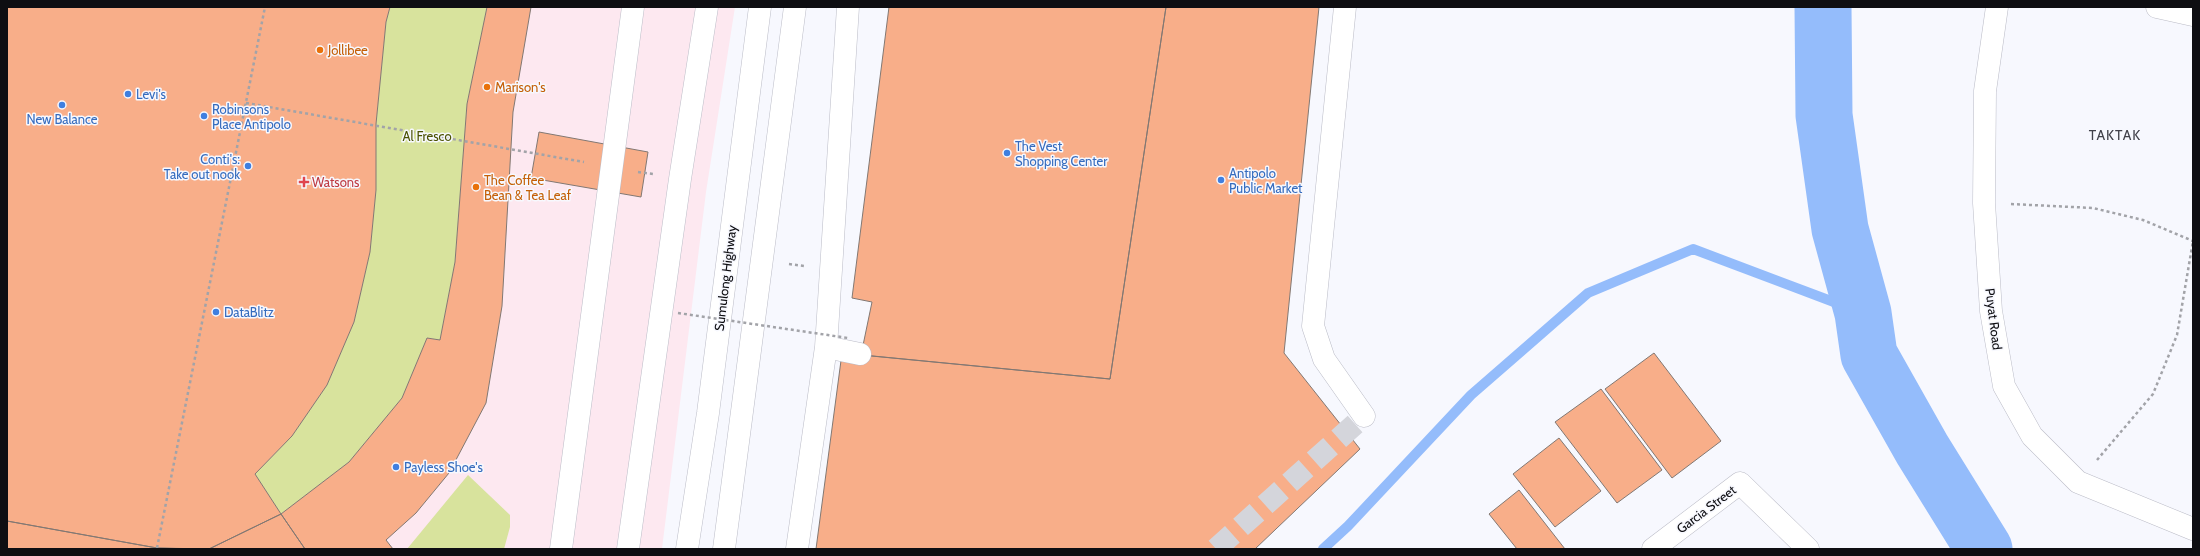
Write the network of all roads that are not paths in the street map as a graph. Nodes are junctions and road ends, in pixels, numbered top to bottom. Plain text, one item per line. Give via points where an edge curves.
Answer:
1 (633, 7) edge
2 (707, 7) edge
3 (760, 7) edge
4 (795, 7) edge
5 (848, 7) edge
6 (1345, 7) edge
7 (1997, 7) edge
8 (2156, 7) edge
9 (2193, 15) edge
10 (854, 346) road end
11 (826, 347) junction
12 (1364, 416) dead end
13 (2192, 529) edge
14 (561, 549) edge
15 (628, 549) edge
16 (687, 549) edge
17 (724, 549) edge
18 (797, 549) edge
19 (1653, 549) edge
20 (1808, 549) edge

1 - 14 main road
2 - 15 main road
3 - 16 main road, Sumulong Highway via 708,413
4 - 17 main road
5 - 11 main road
6 - 12 main road via 1313,326 1324,359
7 - 13 main road, Puyat Road via 1985,91 1984,203 1991,311 2004,386 2032,436 2078,482
8 - 9 main road
10 - 11 main road
11 - 18 main road
19 - 20 main road, Garcia Street via 1740,483

